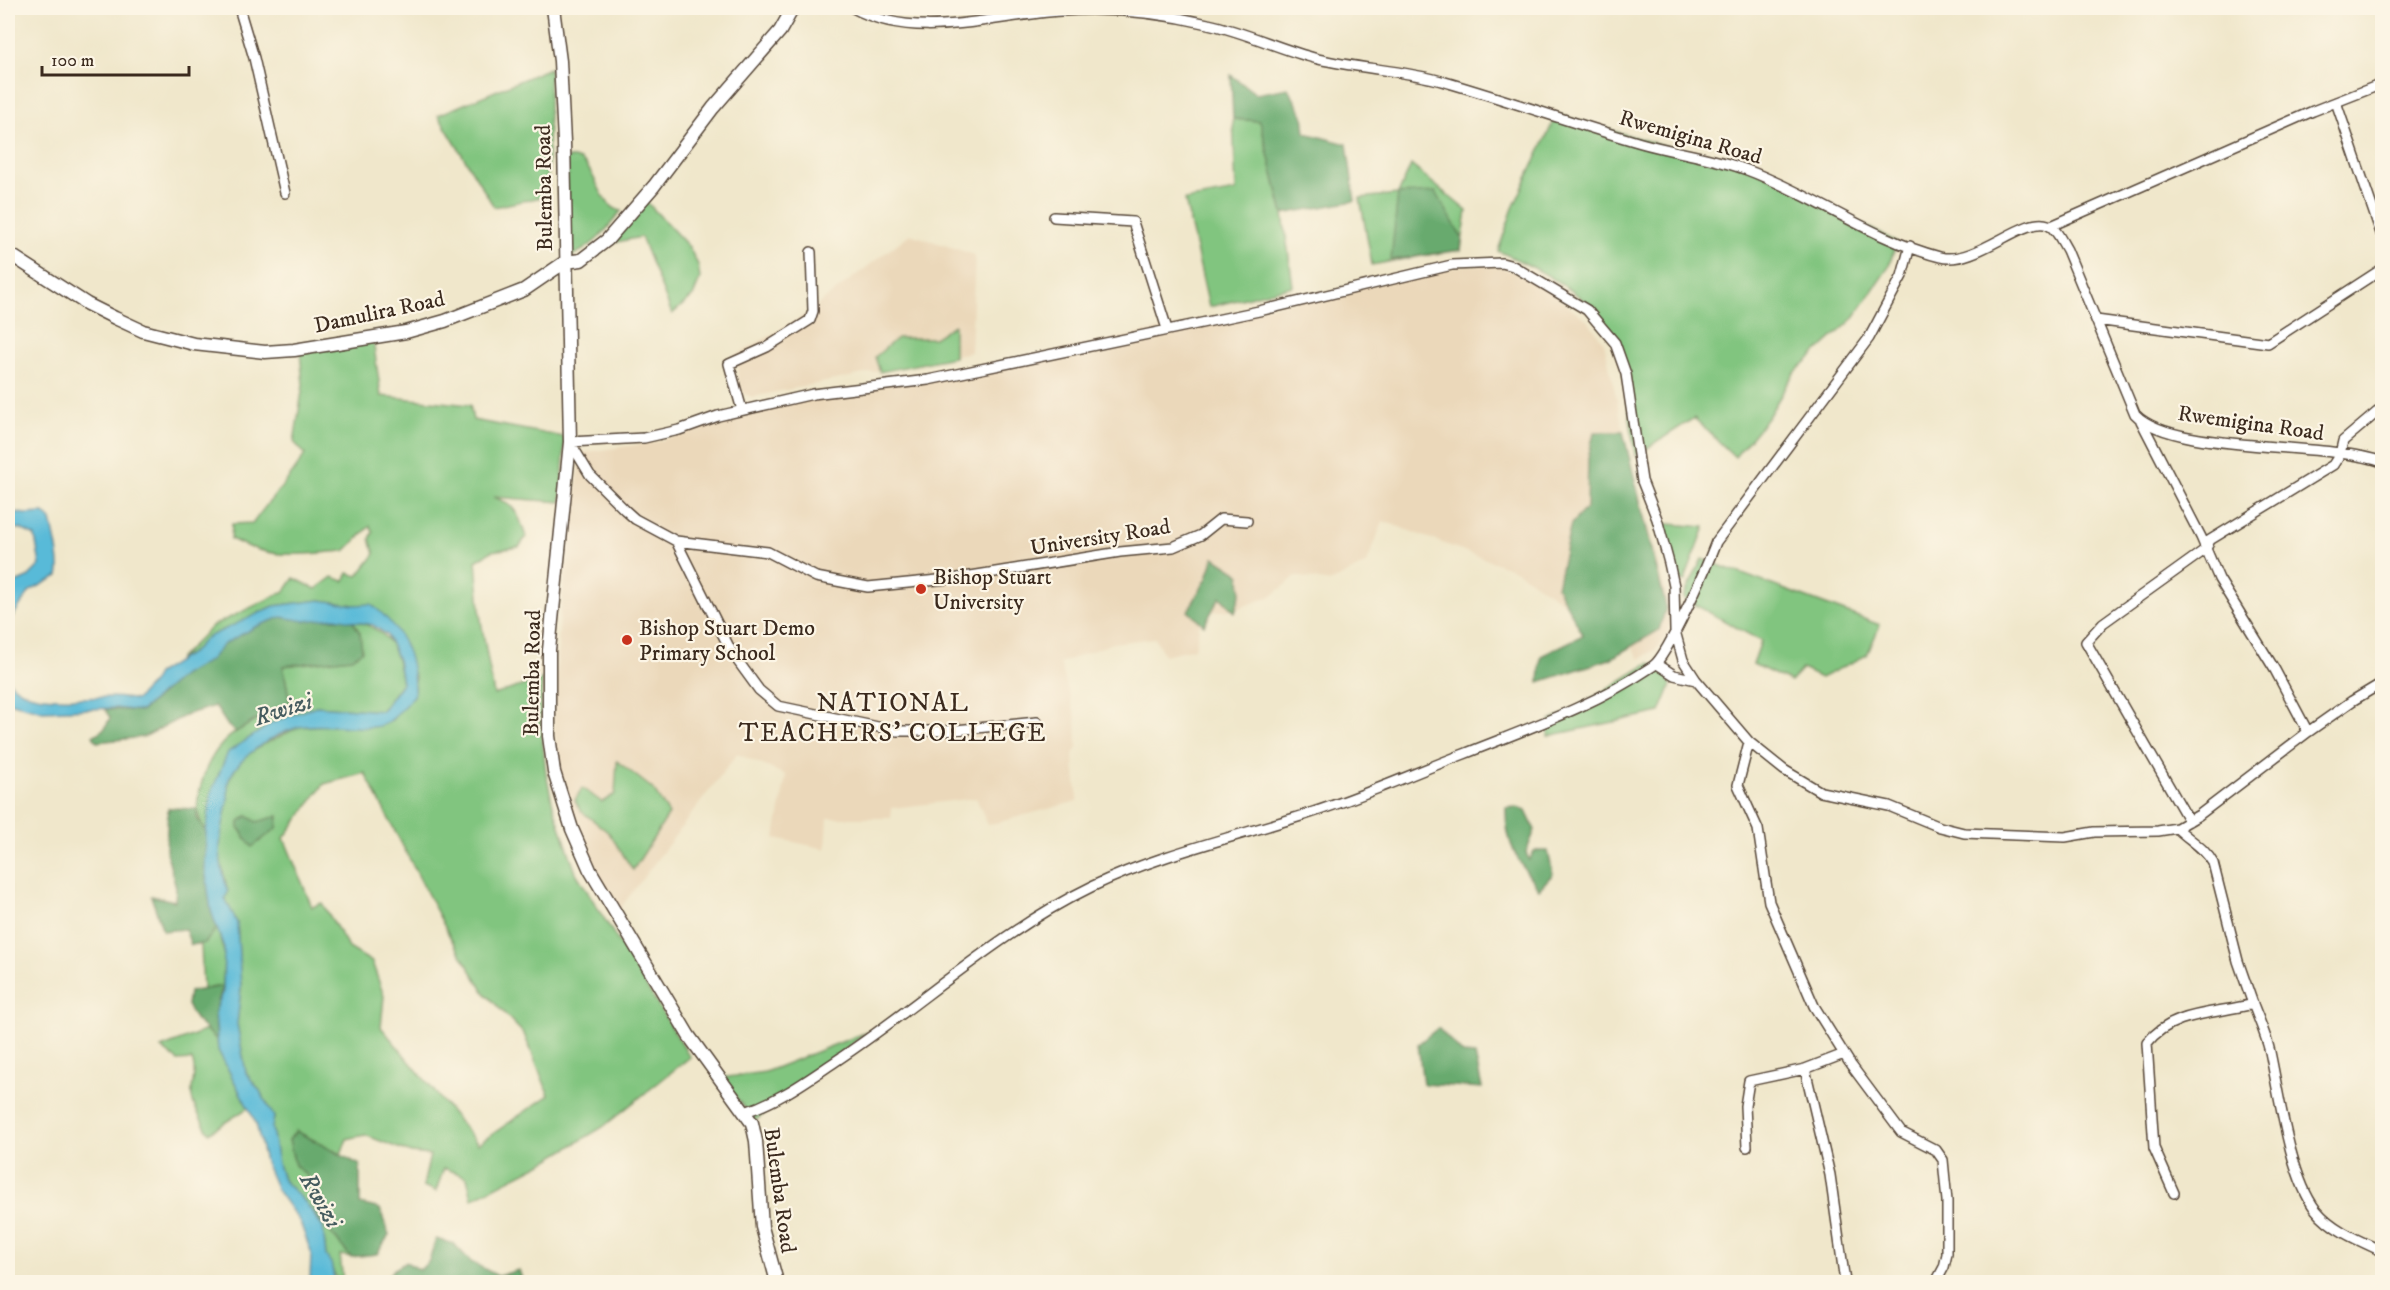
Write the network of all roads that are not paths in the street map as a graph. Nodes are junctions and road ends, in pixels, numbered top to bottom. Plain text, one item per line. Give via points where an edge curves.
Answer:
1 (239, 8) edge
2 (553, 8) edge
3 (793, 8) edge
4 (853, 8) edge
5 (2382, 84) edge
6 (2336, 102) junction
7 (285, 193) dead end
8 (1054, 217) dead end
9 (2051, 226) junction
10 (2382, 236) edge
11 (1910, 246) junction
12 (811, 252) dead end
13 (8, 253) edge
14 (565, 262) junction
15 (2382, 269) edge
16 (2096, 320) junction
17 (1167, 329) junction
18 (2382, 408) edge
19 (742, 410) junction
20 (2141, 421) junction
21 (570, 442) junction
22 (2340, 454) junction
23 (2382, 462) edge
24 (1247, 520) dead end
25 (676, 541) junction
26 (2206, 549) junction
27 (1675, 631) junction
28 (1657, 664) junction
29 (1696, 680) junction
30 (2382, 683) edge
31 (1037, 722) dead end
32 (2308, 732) junction
33 (1749, 742) junction
34 (2189, 821) junction
35 (2177, 828) junction
36 (2253, 1004) junction
37 (1844, 1054) junction
38 (1805, 1070) junction
39 (745, 1112) junction
40 (1747, 1147) dead end
41 (2174, 1193) dead end
42 (2382, 1251) edge
43 (777, 1282) edge
44 (1845, 1282) edge
45 (1936, 1282) edge

1 - 7 street
2 - 14 main road, Bulemba Road via 564,142
3 - 14 main road, Damulira Road via 780,31 713,108 617,230 581,260
4 - 11 street, Rwemigina Road via 889,21 930,25 1072,11 1166,16 1209,24 1318,59 1443,82 1645,145 1745,169 1794,189 1876,234
5 - 6 street, Rwemigina Road
6 - 9 street, Rwemigina Road
6 - 10 street
8 - 17 street via 1133,222
9 - 11 street, Rwemigina Road via 2033,226 1958,260
9 - 16 street via 2067,250
11 - 27 street via 1902,276 1869,338 1716,542
12 - 19 street via 810,320 767,347 729,364
13 - 14 main road, Damulira Road via 87,304 143,331 194,344 265,352 378,337 445,321 524,290
14 - 21 main road, Bulemba Road
15 - 16 street via 2268,342
16 - 20 street
17 - 19 street via 927,380 813,394
17 - 27 street via 1471,263 1502,263 1545,284 1587,310 1603,325 1623,361 1642,481 1657,519 1674,586
18 - 22 street via 2343,441
19 - 21 street via 644,438
20 - 22 street, Rwemigina Road via 2194,437
20 - 26 street
21 - 25 street, University Road via 590,475 625,510
21 - 39 main road, Bulemba Road via 549,650 549,736 554,772 590,870 689,1036
22 - 23 street, Rwemigina Road
22 - 26 street via 2333,465 2210,540
24 - 25 street, University Road via 1221,519 1201,535 1173,547 868,587 816,578 768,552
25 - 31 street via 732,653 759,690 778,706 897,731 945,731
26 - 32 street via 2219,579
26 - 34 street via 2103,623 2086,642
27 - 28 street
27 - 29 street via 1683,660
28 - 29 street via 1674,675
28 - 39 street via 1536,728 1360,797 1165,858 1088,888 1008,936 852,1051 771,1103
29 - 33 street
30 - 32 street
32 - 34 street
33 - 35 street via 1784,770 1821,792 1889,806 1964,833 2065,837
33 - 37 street via 1738,785 1758,829 1768,902 1814,1006
34 - 35 street
35 - 36 street via 2207,852 2212,863
36 - 41 street via 2174,1021 2157,1030 2146,1043 2154,1148
36 - 42 street via 2266,1036 2279,1103 2311,1202 2353,1238
37 - 38 street
37 - 45 street via 1901,1132 1936,1150 1943,1160 1947,1254
38 - 40 street via 1749,1081 1745,1106
38 - 44 street via 1830,1175
39 - 43 main road, Bulemba Road via 756,1141 762,1227

